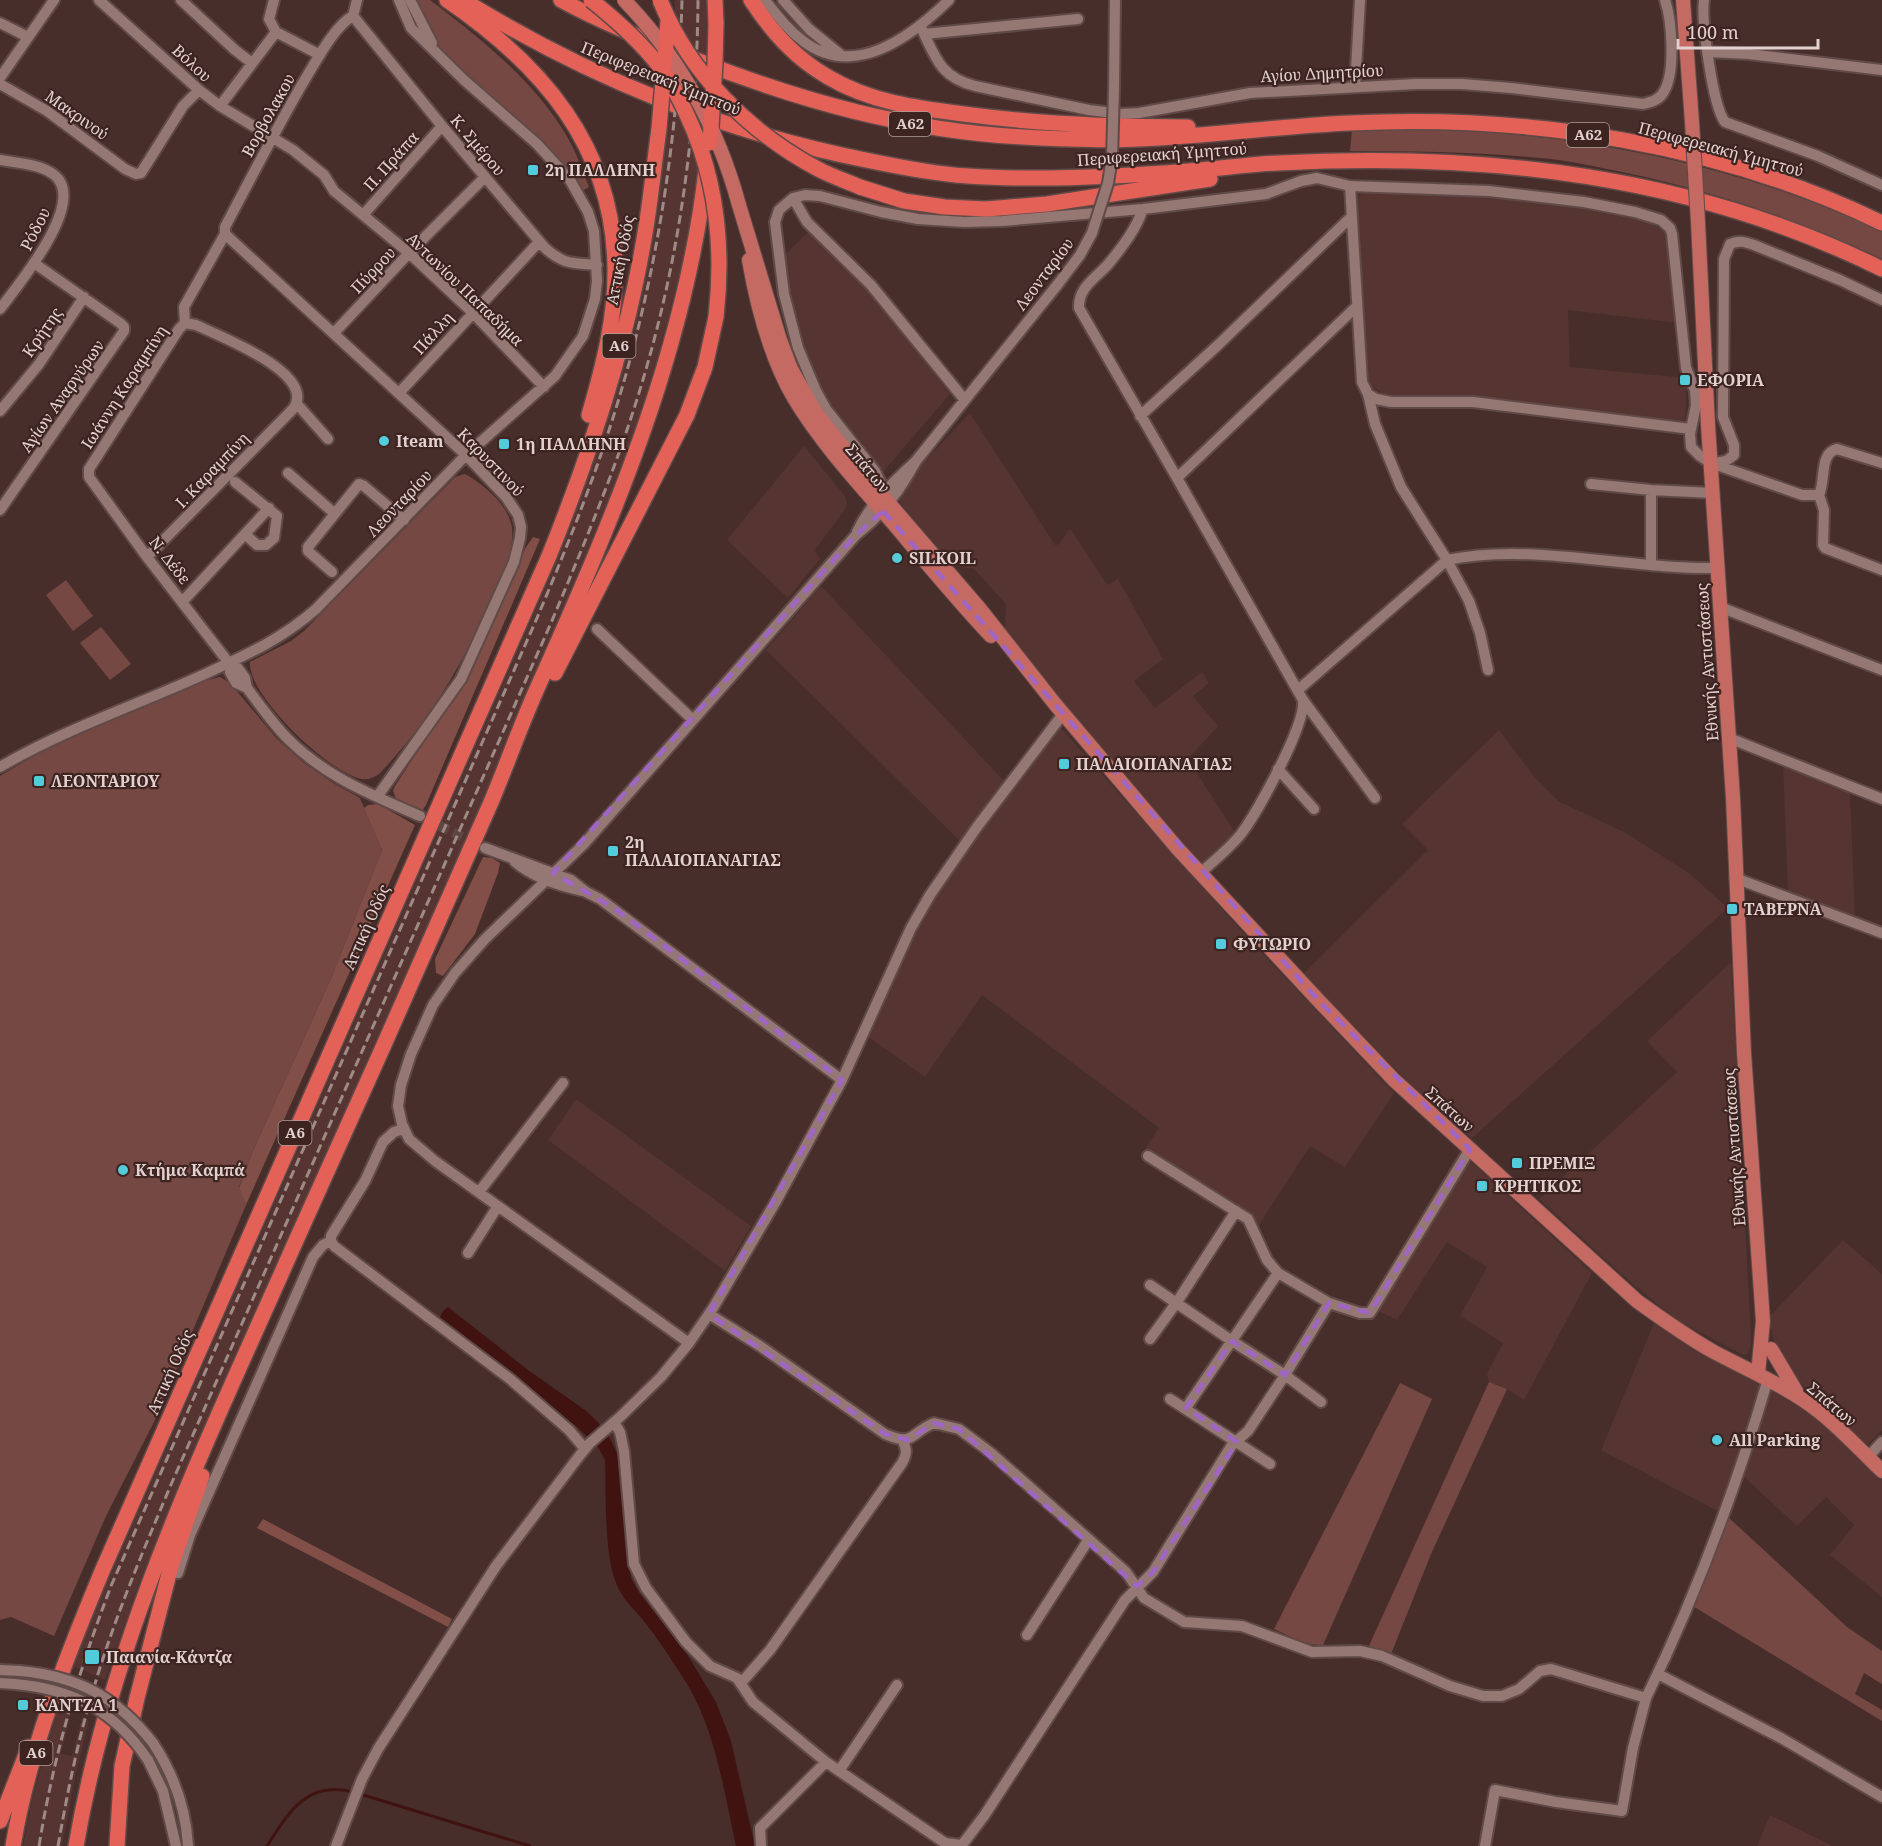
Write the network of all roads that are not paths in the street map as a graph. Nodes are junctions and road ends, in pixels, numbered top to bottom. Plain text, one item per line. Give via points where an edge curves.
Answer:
1 (54, 0) edge
2 (99, 0) edge
3 (181, 0) edge
4 (274, 0) edge
5 (357, 0) edge
6 (399, 0) edge
7 (410, 0) edge
8 (447, 0) edge
9 (463, 0) edge
10 (561, 0) edge
11 (591, 0) edge
12 (624, 0) edge
13 (660, 0) edge
14 (668, 0) edge
15 (716, 0) edge
16 (751, 0) edge
17 (765, 0) edge
18 (783, 0) edge
19 (949, 0) edge
20 (1115, 0) edge
21 (1360, 0) edge
22 (1665, 0) edge
23 (1683, 0) edge
24 (1704, 0) edge
25 (353, 16) junction
26 (1078, 19) dead end
27 (0, 23) edge
28 (416, 26) junction
29 (922, 29) junction
30 (276, 32) junction
31 (28, 37) junction
32 (1709, 52) junction
33 (320, 55) junction
34 (843, 57) junction
35 (252, 63) junction
36 (1882, 70) edge
37 (0, 78) edge
38 (0, 84) edge
39 (1355, 86) junction
40 (199, 90) junction
41 (220, 106) junction
42 (442, 126) junction
43 (1281, 128) junction
44 (271, 138) junction
45 (0, 160) edge
46 (1341, 161) junction
47 (485, 177) junction
48 (1882, 185) edge
49 (1350, 186) junction
50 (793, 198) junction
51 (1143, 210) junction
52 (363, 215) junction
53 (1351, 217) junction
54 (1882, 222) edge
55 (226, 236) junction
56 (539, 242) junction
57 (409, 253) junction
58 (34, 263) junction
59 (597, 265) junction
60 (1882, 269) edge
61 (84, 297) junction
62 (1882, 300) edge
63 (1356, 307) junction
64 (0, 309) edge
65 (472, 312) junction
66 (185, 323) junction
67 (334, 333) junction
68 (544, 387) junction
69 (399, 393) junction
70 (1368, 394) junction
71 (964, 399) junction
72 (297, 404) junction
73 (0, 411) edge
74 (1140, 416) junction
75 (1691, 429) junction
76 (328, 439) dead end
77 (466, 455) junction
78 (1711, 463) junction
79 (1882, 463) edge
80 (89, 469) joint
81 (288, 473) dead end
82 (1177, 478) junction
83 (235, 482) dead end
84 (1592, 484) dead end
85 (1651, 490) junction
86 (1713, 494) junction
87 (1820, 495) junction
88 (883, 503) junction
89 (269, 508) junction
90 (0, 510) edge
91 (334, 513) junction
92 (404, 520) junction
93 (245, 534) junction
94 (147, 557) junction
95 (1447, 560) junction
96 (1651, 565) junction
97 (1717, 568) junction
98 (1882, 570) edge
99 (332, 572) dead end
100 (532, 592) junction
101 (183, 601) junction
102 (1720, 607) junction
103 (597, 629) dead end
104 (231, 665) junction
105 (1488, 670) dead end
106 (1882, 670) edge
107 (1301, 695) junction
108 (1059, 709) junction
109 (693, 720) junction
110 (1729, 738) junction
111 (0, 767) edge
112 (1278, 769) junction
113 (376, 798) junction
114 (1376, 798) dead end
115 (492, 799) junction
116 (1882, 799) edge
117 (1314, 809) dead end
118 (420, 816) tunnel mouth
119 (485, 848) tunnel mouth
120 (1200, 873) junction
121 (550, 876) junction
122 (1735, 878) junction
123 (1882, 933) edge
124 (843, 1080) junction
125 (563, 1083) dead end
126 (404, 1129) junction
127 (1470, 1149) junction
128 (1148, 1156) dead end
129 (479, 1192) junction
130 (498, 1206) junction
131 (1236, 1211) junction
132 (331, 1241) junction
133 (468, 1252) dead end
134 (1278, 1273) junction
135 (1150, 1285) dead end
136 (1177, 1302) junction
137 (1329, 1304) junction
138 (709, 1314) junction
139 (1762, 1321) junction
140 (1150, 1339) dead end
141 (1232, 1341) junction
142 (689, 1343) junction
143 (1771, 1349) junction
144 (1285, 1375) junction
145 (1763, 1377) junction
146 (1170, 1399) dead end
147 (1803, 1400) junction
148 (1321, 1402) dead end
149 (1186, 1408) junction
150 (611, 1425) junction
151 (213, 1428) junction
152 (903, 1441) junction
153 (1237, 1442) junction
154 (1882, 1442) edge
155 (587, 1446) junction
156 (1868, 1457) junction
157 (1270, 1464) dead end
158 (1882, 1471) edge
159 (1089, 1539) junction
160 (178, 1573) dead end
161 (1137, 1586) junction
162 (1027, 1635) dead end
163 (66, 1662) junction
164 (0, 1670) edge
165 (1658, 1674) junction
166 (0, 1683) edge
167 (741, 1683) junction
168 (897, 1685) dead end
169 (1646, 1698) junction
170 (826, 1762) junction
171 (839, 1771) junction
172 (1882, 1797) edge
173 (0, 1821) edge
174 (13, 1846) edge
175 (76, 1846) edge
176 (117, 1846) edge
177 (176, 1846) edge
178 (188, 1846) edge
179 (336, 1846) edge
180 (761, 1846) edge
181 (1485, 1846) edge

1 - 31 street
2 - 40 street, Βόλου
3 - 35 street
4 - 30 street via 269,19
5 - 25 street
6 - 28 street, Λεονταρίου
7 - 28 street, Λεονταρίου
8 - 100 highway via 525,61 571,119 599,175 614,236 613,303 597,386
9 - 46 highway, Περιφερειακή Υμηττού via 565,58 693,113 819,151 888,165 962,176 1053,179
10 - 43 highway, Περιφερειακή Υμηττού / Α62 via 655,44 766,86 829,106 920,125 1005,136 1104,140
11 - 115 highway, bridge via 640,43 661,68 693,127 709,172 717,214 720,269 716,317 705,367 687,415
12 - 88 main road, Σπάτων, bridge via 654,33 692,89 724,153 791,369 814,410
13 - 46 highway, bridge via 682,44 705,76 759,131 820,170 860,188 904,201 986,209 1047,204
14 - 100 highway, Αττική Οδός / Α6, bridge via 659,129 645,234 628,315 576,490
15 - 115 highway, bridge via 710,143 702,200 686,286 654,403 612,516
16 - 43 highway via 776,35 809,65 845,86 886,101 1039,122
17 - 34 street via 802,41 822,53
18 - 34 street
19 - 29 street
20 - 71 street, Λεονταρίου, bridge via 1112,158 1092,233 1058,284
21 - 39 street
22 - 39 street, Αγίου Δημητρίου via 1670,37 1668,80 1660,97 1648,103 1462,84
23 - 78 main road, Εθνικής Αντιστάσεως, bridge
24 - 32 street
25 - 33 street, Βορβολακου
25 - 42 street, Κ. Σμέρου
26 - 29 street
27 - 31 street
28 - 59 street, Λεονταρίου via 438,54 537,144 570,180 588,212
29 - 34 street via 878,51
29 - 39 street, Αγίου Δημητρίου via 942,67 956,80 1100,112 1130,114 1241,94
30 - 33 street
30 - 35 street
31 - 37 street
32 - 36 street
32 - 48 street via 1717,107 1725,122 1818,156
33 - 44 street, Βορβολακου
35 - 41 street
38 - 40 street, Μακρινού via 136,174 141,173 183,106
40 - 41 street, Βόλου
41 - 44 street, Βόλου
42 - 47 street, Κ. Σμέρου
42 - 52 street, Π. Πράπα
43 - 54 highway, Περιφερειακή Υμηττού / Α62 via 1418,121 1570,132 1657,147 1745,171 1798,187
44 - 52 street, Αντωνίου Παπαδήμα via 324,175 334,191
44 - 55 street, Βορβολακου via 225,227
45 - 58 street, Ρόδου via 44,168 63,186 59,216
46 - 60 highway, Περιφερειακή Υμηττού via 1485,163 1610,180 1761,219
47 - 56 street, Κ. Σμέρου
47 - 57 street, Πύρρου
49 - 51 street via 1310,179 1266,194
49 - 53 street
49 - 75 street via 1521,193 1605,206 1661,220 1672,234 1686,368 1695,390
50 - 51 street via 820,196 909,217 964,222
50 - 71 street via 807,222 871,285
50 - 88 street via 779,210 775,222 784,294 798,348 826,409 879,477
51 - 74 street via 1130,236 1085,288 1078,303
52 - 57 street, Αντωνίου Παπαδήμα
53 - 63 street
53 - 74 street
55 - 66 street, Βορβολακου via 184,307
55 - 67 street, Καρυστινού
56 - 59 street, Κ. Σμέρου via 564,262
56 - 65 street, Πάλλη
57 - 65 street, Αντωνίου Παπαδήμα
57 - 67 street, Πύρρου
58 - 61 street
58 - 64 street, Ρόδου
59 - 68 street, Λεονταρίου via 595,299 583,336
61 - 73 street, Κρήτης via 39,364
61 - 90 street, Αγίων Αναργύρων via 124,327 123,335
62 - 78 street via 1754,245 1743,241 1730,244 1724,259 1723,417 1734,454 1726,461
63 - 70 street via 1362,382
63 - 82 street
65 - 68 street, Αντωνίου Παπαδήμα
65 - 69 street, Πάλλη
66 - 72 street via 267,360 296,387
66 - 80 street, Ιωάννη Καραμπίνη
67 - 69 street, Καρυστινού
68 - 77 street, Λεονταρίου
69 - 77 street, Καρυστινού
70 - 75 street via 1391,402 1473,402
70 - 95 street via 1375,424 1401,487
71 - 88 street, Λεονταρίου via 916,461 893,482
72 - 76 street
72 - 94 street, Ι. Καραμπίνη
74 - 82 street
75 - 78 street via 1691,447
77 - 92 street, Λεονταρίου
77 - 113 street, Καρυστινού via 515,507 521,527 518,550 461,679
78 - 86 main road, Εθνικής Αντιστάσεως
78 - 87 street via 1802,495
79 - 87 street via 1832,450 1826,459
80 - 94 street, Ν. Δέδε via 89,477
81 - 91 street
82 - 107 street
83 - 89 street
84 - 85 street
85 - 86 street
85 - 96 street
86 - 97 main road, Εθνικής Αντιστάσεως
87 - 98 street via 1825,548
88 - 108 main road, Σπάτων via 974,617
88 - 109 street, Λεονταρίου
89 - 93 street
89 - 93 street via 277,516 274,538 266,545 257,545
91 - 92 street via 359,484
91 - 99 street via 308,547
92 - 104 street, Λεονταρίου via 296,627
93 - 101 street
94 - 101 street, Ν. Δέδε
95 - 96 street via 1519,554
95 - 105 street via 1469,601
95 - 107 street
96 - 97 street
97 - 102 main road, Εθνικής Αντιστάσεως
100 - 163 highway, Αττική Οδός / Α6 via 103,1569
101 - 104 street, Ν. Δέδε
102 - 106 street
102 - 110 main road, Εθνικής Αντιστάσεως
103 - 109 street
104 - 111 street, Λεονταρίου via 53,738
104 - 113 street, Ν. Δέδε via 240,671 247,688 275,724 304,754 334,777
107 - 112 street via 1302,714
107 - 114 street
108 - 120 main road, Σπάτων
108 - 124 street via 930,895 911,928
109 - 121 street, Λεονταρίου via 583,845
110 - 116 street
110 - 122 main road, Εθνικής Αντιστάσεως
112 - 117 street
112 - 120 street via 1241,834
113 - 118 street, Ν. Δέδε
115 - 151 highway
119 - 121 street via 512,859 527,872
120 - 127 main road, Σπάτων via 1394,1080
121 - 124 street via 567,888 586,892 614,908
121 - 126 street, Λεονταρίου via 485,939 433,1005 401,1085 398,1106
122 - 123 street
122 - 139 main road, Εθνικής Αντιστάσεως
124 - 138 street
125 - 129 street
126 - 129 street via 409,1139
126 - 132 street via 383,1142
127 - 137 street via 1370,1313
127 - 145 main road, Σπάτων via 1637,1301 1669,1325
128 - 131 street
129 - 130 street
130 - 133 street
130 - 142 street
131 - 134 street via 1248,1219 1266,1260
131 - 136 street
132 - 155 street via 510,1379
132 - 160 street via 317,1250 309,1264 190,1535
134 - 137 street
134 - 141 street
135 - 136 street
136 - 140 street
136 - 141 street
137 - 144 street
138 - 142 street
138 - 152 street via 885,1434
139 - 143 main road, Εθνικής Αντιστάσεως
139 - 145 main road, Εθνικής Αντιστάσεως
141 - 144 street
141 - 149 street
142 - 150 street via 661,1377
143 - 145 main road
143 - 147 main road, Εθνικής Αντιστάσεως
144 - 148 street
144 - 153 street
145 - 147 main road, Σπάτων
145 - 165 street via 1734,1487
146 - 149 street
147 - 156 main road, Σπάτων
149 - 153 street
150 - 155 street
150 - 167 street via 620,1432 624,1451 632,1553 638,1574 699,1656
151 - 175 highway via 131,1628 96,1749
151 - 176 highway via 136,1698 122,1766
152 - 159 street via 934,1423 959,1429
152 - 167 street via 907,1449 902,1463 770,1650
153 - 157 street
153 - 161 street via 1153,1572
154 - 156 street
155 - 179 street via 496,1566 378,1749
156 - 158 main road, Σπάτων
159 - 161 street
159 - 162 street
161 - 169 street via 1144,1598 1184,1622 1242,1626 1312,1652 1382,1656 1483,1696 1502,1696 1519,1689 1540,1671 1551,1669
161 - 171 street via 962,1845 945,1843
163 - 173 highway
163 - 174 highway, Αττική Οδός / Α6 via 44,1726
164 - 178 street, bridge via 69,1680 98,1693 124,1712 153,1743 170,1771 184,1811
165 - 169 street
165 - 172 street via 1781,1738
166 - 177 street, bridge via 50,1689 94,1706 126,1732 148,1760 166,1800
167 - 170 street via 753,1702
168 - 171 street
169 - 181 street via 1622,1811 1495,1790
170 - 171 street
170 - 180 street via 760,1828

